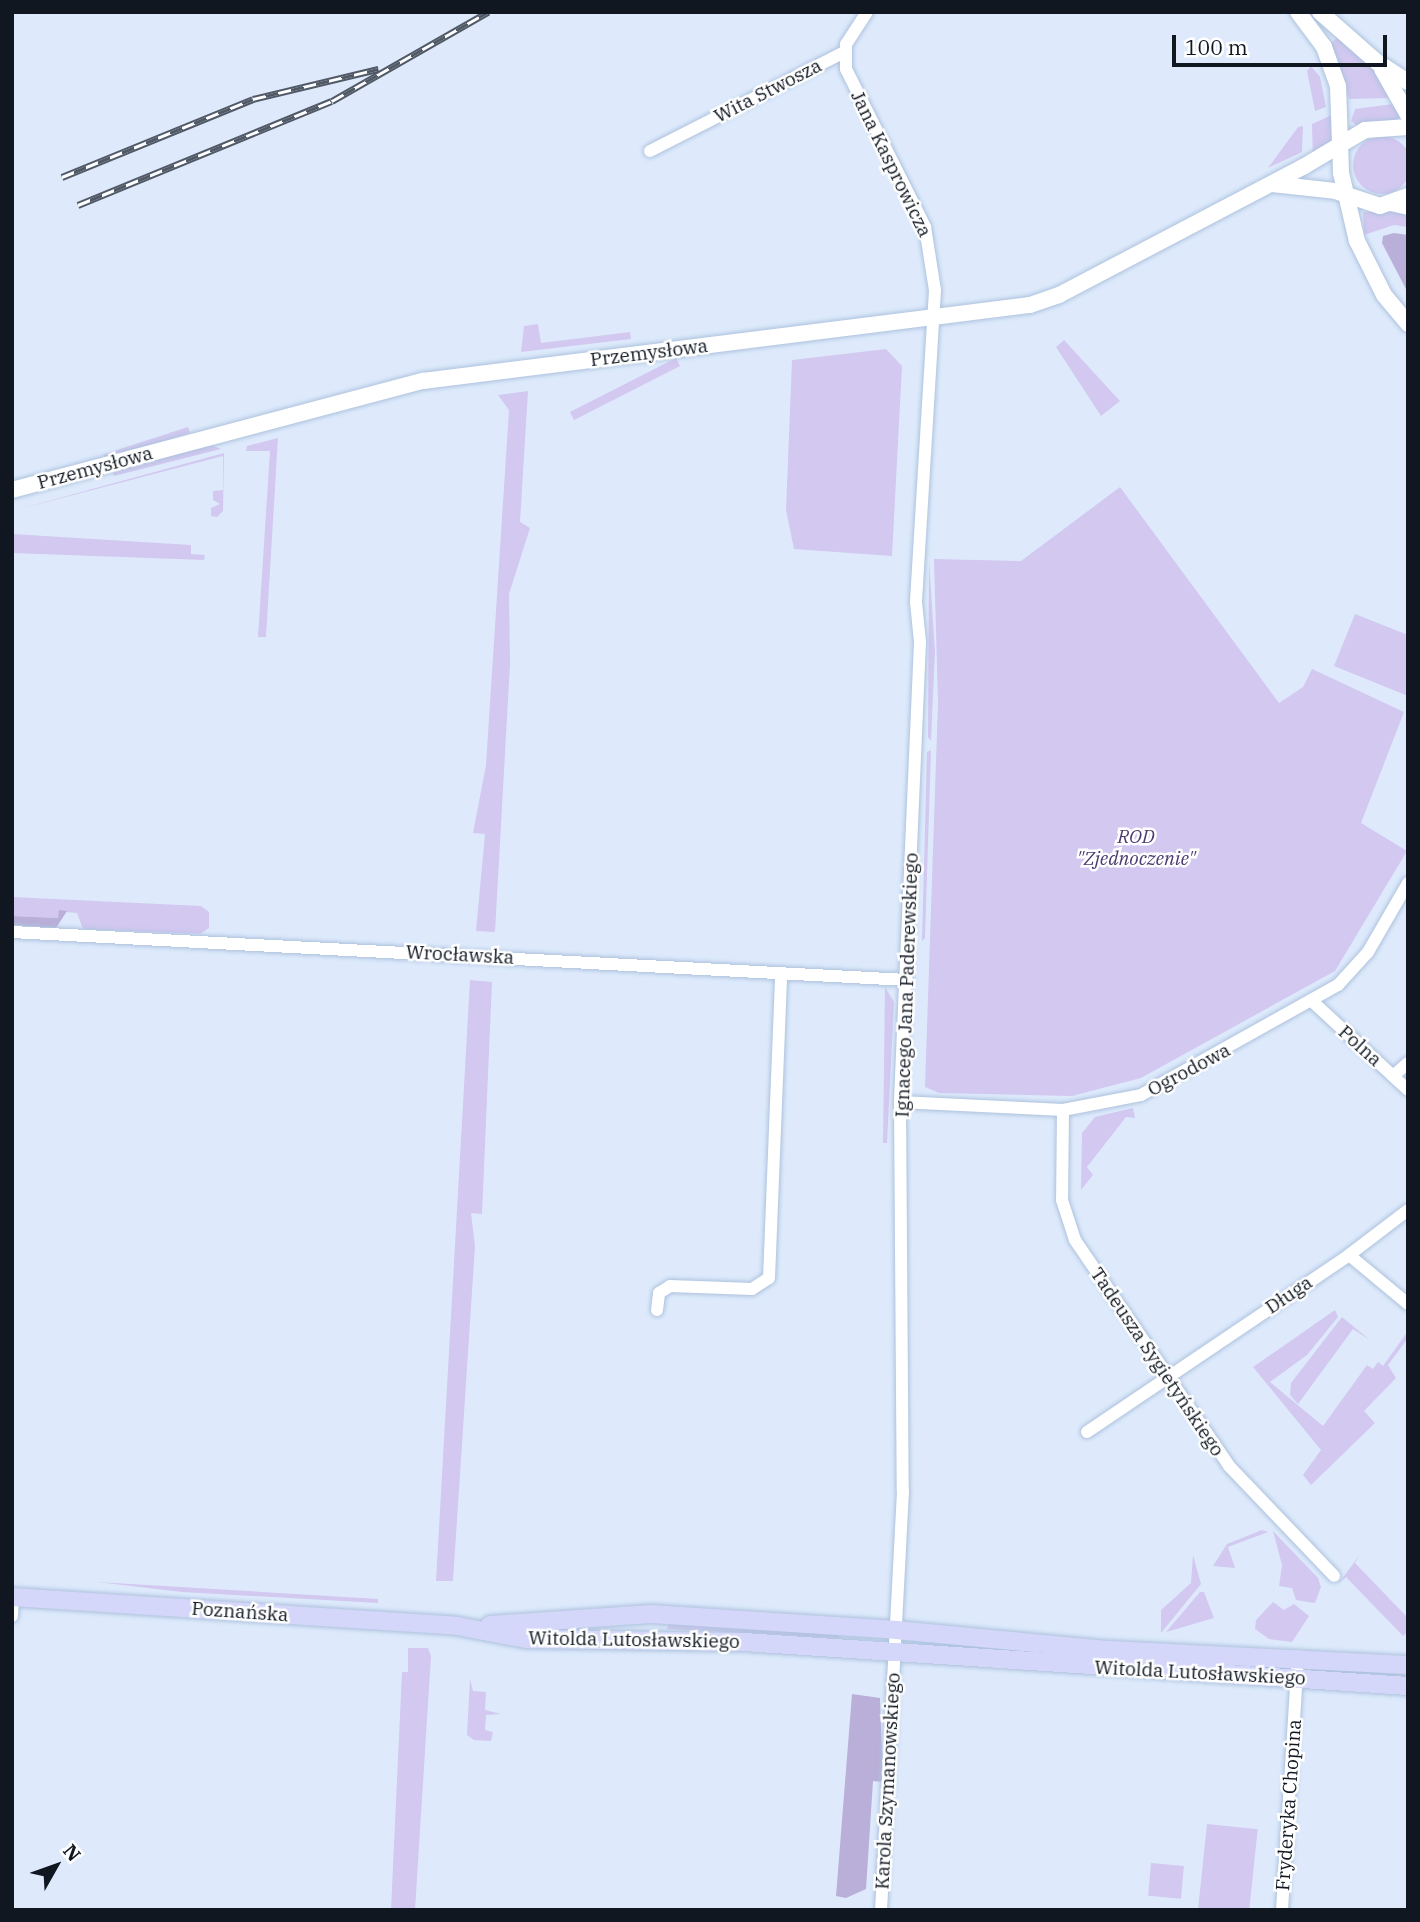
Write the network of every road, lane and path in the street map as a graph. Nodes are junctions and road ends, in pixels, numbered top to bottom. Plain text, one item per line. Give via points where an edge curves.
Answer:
1 (867, 12) edge
2 (1298, 12) edge
3 (1320, 12) edge
4 (844, 52) junction
5 (1377, 62) junction
6 (1408, 82) edge
7 (1408, 115) edge
8 (1408, 127) edge
9 (1341, 145) junction
10 (650, 151) dead end
11 (1270, 184) junction
12 (1346, 195) junction
13 (1408, 196) edge
14 (1399, 207) edge
15 (932, 319) junction
16 (1408, 324) edge
17 (12, 491) edge
18 (1408, 883) edge
19 (12, 932) edge
20 (781, 973) junction
21 (907, 980) junction
22 (1313, 1002) junction
23 (1408, 1063) edge
24 (1393, 1076) junction
25 (1408, 1090) edge
26 (900, 1102) junction
27 (1063, 1110) junction
28 (1408, 1210) edge
29 (1349, 1255) junction
30 (1408, 1304) edge
31 (657, 1310) dead end
32 (1168, 1377) junction
33 (1087, 1433) dead end
34 (1334, 1576) dead end
35 (13, 1597) edge
36 (12, 1616) edge
37 (467, 1627) junction
38 (896, 1630) junction
39 (895, 1652) junction
40 (1298, 1657) junction
41 (1408, 1665) edge
42 (1297, 1678) junction
43 (1408, 1686) edge
44 (881, 1910) edge
45 (1282, 1910) edge

1 - 4 street, Wita Stwosza
2 - 9 street via 1331,61 1340,95
3 - 5 street
4 - 10 street, Wita Stwosza
4 - 15 street, Jana Kasprowicza via 851,84 931,244
5 - 6 street
5 - 7 street
8 - 9 street, Przemysłowa via 1375,126
9 - 11 street, Przemysłowa
9 - 12 street
11 - 12 street via 1317,187
11 - 15 street, Przemysłowa via 1059,295 1017,308
12 - 14 street
12 - 16 street via 1368,269
13 - 14 street
15 - 17 street, Przemysłowa via 423,380
15 - 21 street, Ignacego Jana Paderewskiego via 917,558 920,642
18 - 22 street, Ogrodowa via 1357,966
19 - 20 street, Wrocławska
20 - 21 street, Wrocławska
20 - 31 street via 769,1278 752,1289 670,1286 659,1293
21 - 26 street, Ignacego Jana Paderewskiego
22 - 24 street, Polna
22 - 27 street, Ogrodowa via 1150,1091
23 - 24 street
24 - 25 street, Polna
26 - 27 street, Ogrodowa
26 - 38 street, Ignacego Jana Paderewskiego via 903,1472
27 - 32 street, Tadeusza Sygietyńskiego via 1062,1200 1069,1230
28 - 29 street, Długa
29 - 30 street
29 - 32 street, Długa
32 - 33 street, Długa
32 - 34 street, Tadeusza Sygietyńskiego via 1234,1473
35 - 36 street
35 - 37 main road, Poznańska
37 - 38 main road, Witolda Lutosławskiego via 638,1614
37 - 39 main road, Witolda Lutosławskiego via 526,1639 744,1642
38 - 39 street, Ignacego Jana Paderewskiego
38 - 40 main road, Witolda Lutosławskiego via 1109,1650
39 - 42 main road, Witolda Lutosławskiego
39 - 44 street, Karola Szymanowskiego
40 - 41 main road, Witolda Lutosławskiego
40 - 42 street, Fryderyka Chopina
42 - 43 main road, Witolda Lutosławskiego
42 - 45 street, Fryderyka Chopina

